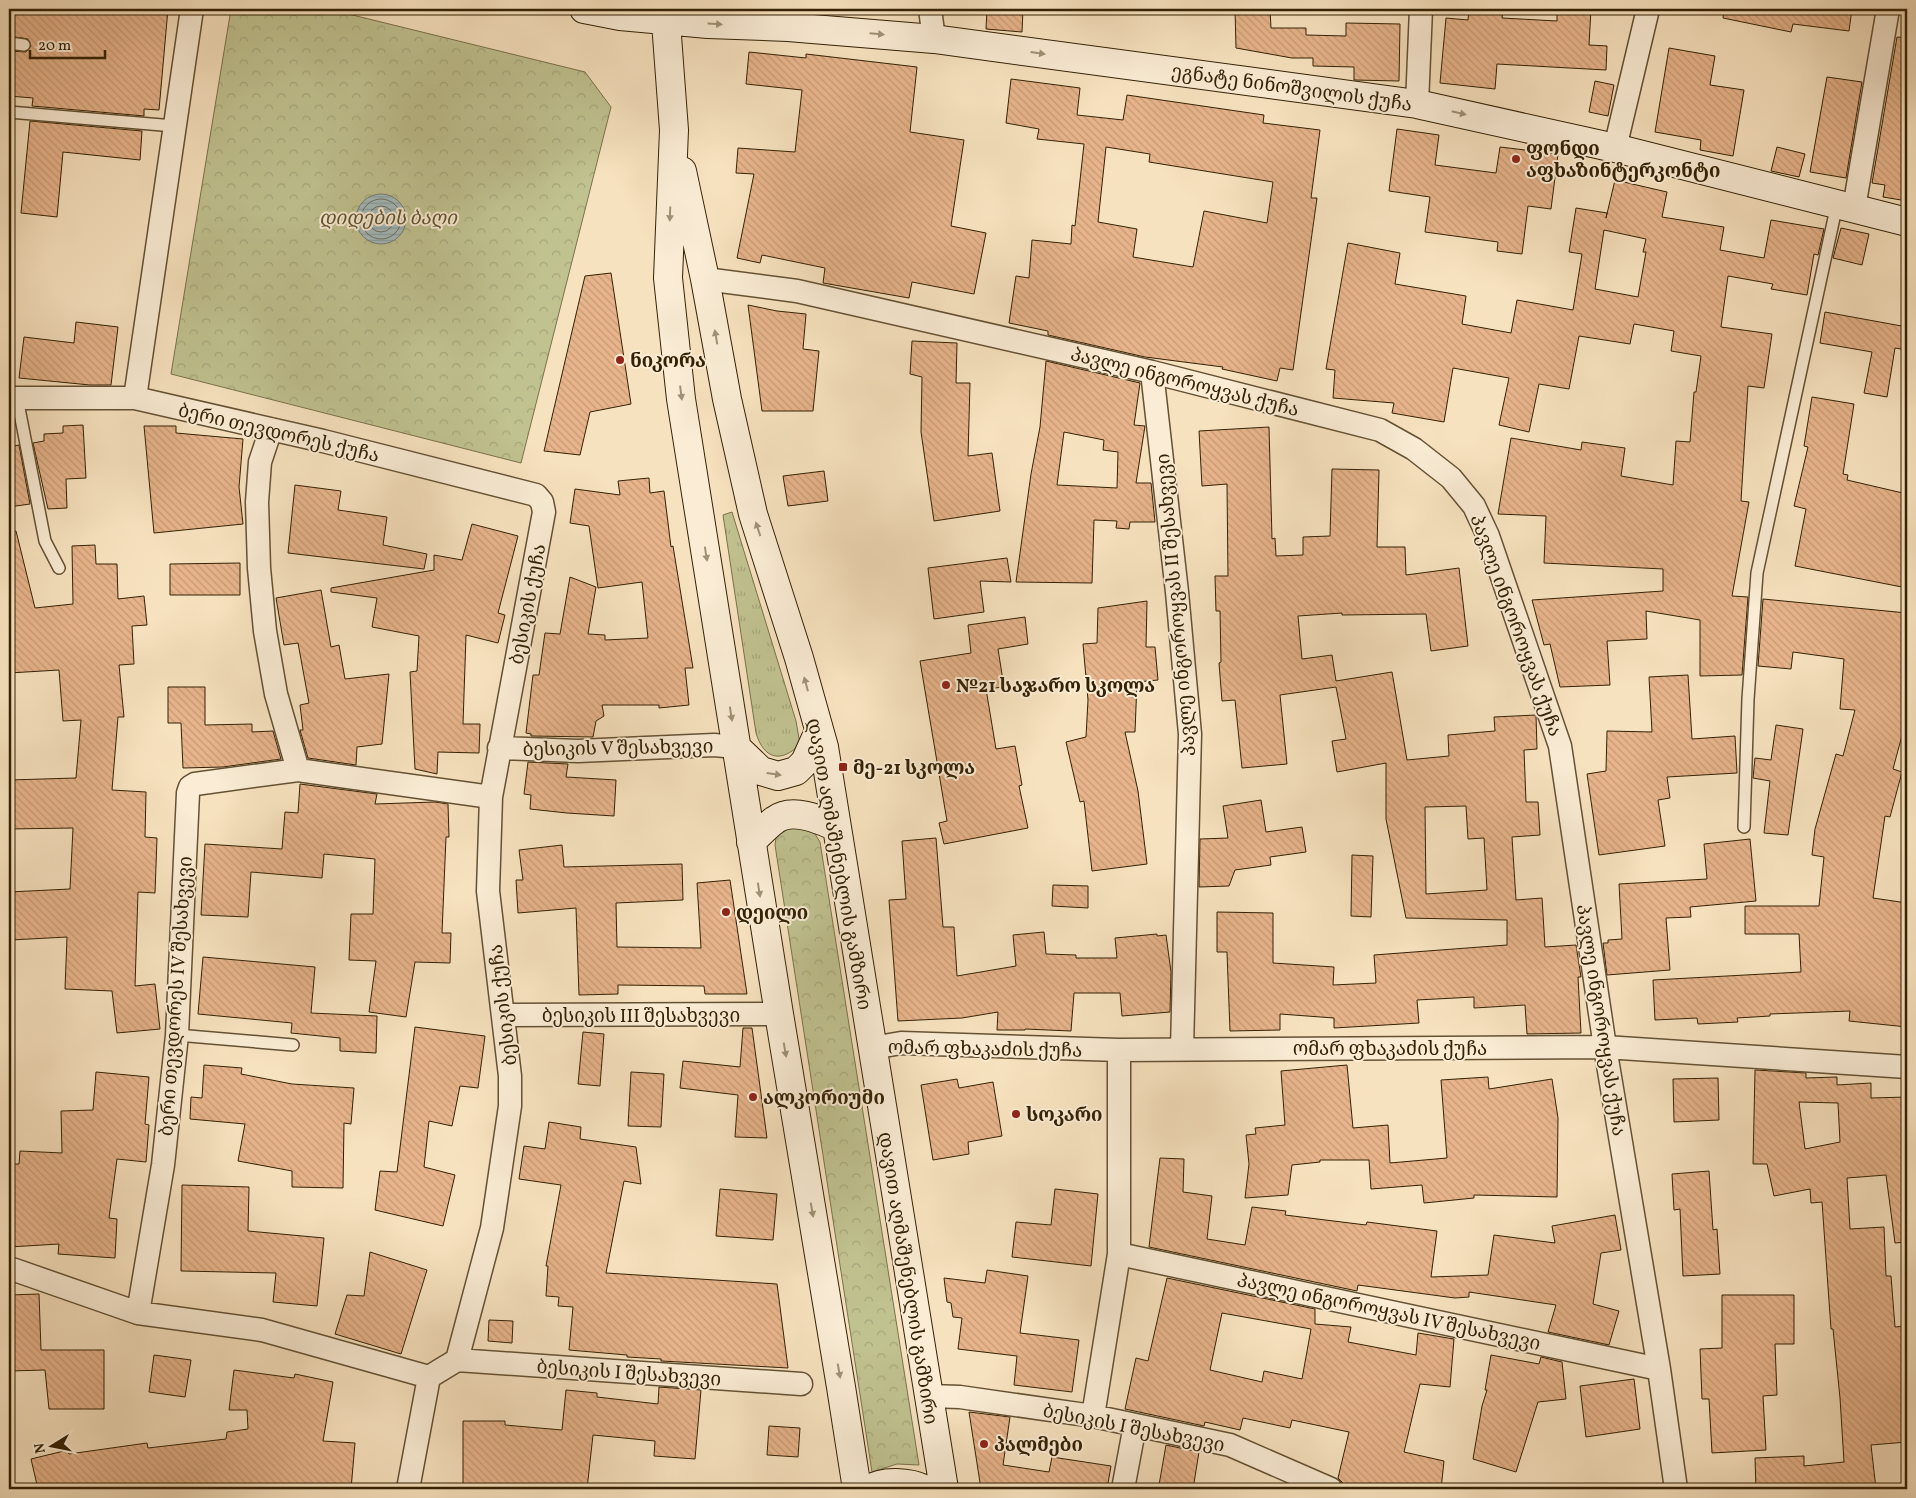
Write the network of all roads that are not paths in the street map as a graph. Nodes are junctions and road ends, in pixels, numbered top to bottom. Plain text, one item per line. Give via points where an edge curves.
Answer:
1 (192, 9) edge
2 (584, 9) edge
3 (930, 9) edge
4 (1421, 9) edge
5 (1648, 9) edge
6 (1888, 9) edge
7 (666, 14) edge
8 (934, 39) junction
9 (9, 43) edge
10 (24, 45) dead end
11 (1417, 104) junction
12 (9, 112) edge
13 (174, 126) junction
14 (674, 130) junction
15 (1615, 148) junction
16 (1846, 206) junction
17 (1907, 222) edge
18 (705, 279) junction
19 (1152, 372) junction
20 (13, 398) edge
21 (135, 398) junction
22 (271, 429) junction
23 (542, 502) joint
24 (59, 568) dead end
25 (819, 732) junction
26 (736, 747) junction
27 (500, 748) junction
28 (298, 770) junction
29 (491, 797) junction
30 (836, 827) junction
31 (1744, 827) dead end
32 (751, 842) junction
33 (779, 1014) junction
34 (504, 1015) junction
35 (177, 1035) junction
36 (293, 1045) dead end
37 (1604, 1047) junction
38 (872, 1048) junction
39 (1182, 1049) junction
40 (1120, 1050) junction
41 (1907, 1067) edge
42 (1119, 1254) junction
43 (9, 1268) edge
44 (138, 1313) junction
45 (457, 1360) junction
46 (1659, 1368) junction
47 (429, 1377) junction
48 (801, 1384) dead end
49 (929, 1396) junction
50 (1093, 1416) junction
51 (1134, 1425) junction
52 (408, 1489) edge
53 (857, 1489) edge
54 (870, 1489) edge
55 (924, 1489) edge
56 (944, 1489) edge
57 (1123, 1489) edge
58 (1331, 1489) edge
59 (1676, 1489) edge

1 - 13 street
2 - 7 main road, ეგნატე ნინოშვილის ქუჩა via 620,16
3 - 8 street
4 - 11 street
5 - 15 street
6 - 16 street
7 -> 8 main road, ეგნატე ნინოშვილის ქუჩა via 708,24
7 - 14 main road, დავით აღმაშენებლის გამზირი
8 -> 11 main road, ეგნატე ნინოშვილის ქუჩა
9 - 10 lane
11 -> 15 main road, ეგნატე ნინოშვილის ქუჩა
12 - 13 lane
13 - 21 street
14 - 18 main road, დავით აღმაშენებლის გამზირი
14 -> 26 main road, დავით აღმაშენებლის გამზირი via 668,278 681,399
15 - 16 main road, ეგნატე ნინოშვილის ქუჩა
16 - 17 main road, ეგნატე ნინოშვილის ქუჩა
16 - 31 lane via 1757,573
18 - 19 street, პავლე ინგოროყვას ქუჩა via 797,291
25 -> 18 main road, დავით აღმაშენებლის გამზირი via 753,514
19 - 37 street, პავლე ინგოროყვას ქუჩა via 1380,430 1414,449 1451,478 1474,506 1488,536 1560,746
19 - 39 street, პავლე ინგოროყვას II შესახვევი via 1190,734
20 - 21 street, ბერი თევდორეს ქუჩა
20 - 24 lane via 45,541
21 - 22 street, ბერი თევდორეს ქუჩა
22 - 23 street, ბერი თევდორეს ქუჩა via 536,495
22 - 28 street via 260,462 257,502 259,568 276,694
23 - 27 street, ბესიკის ქუჩა via 544,512
26 -> 25 main road via 761,771 778,776 796,771 805,762
25 - 30 main road, დავით აღმაშენებლის გამზირი
26 - 27 street, ბესიკის V შესახვევი
26 - 32 main road, დავით აღმაშენებლის გამზირი
27 - 29 street, ბესიკის ქუჩა
28 - 29 street, ბერი თევდორეს IV შესახვევი
28 - 35 street, ბერი თევდორეს IV შესახვევი via 190,787
29 - 34 street, ბესიკის ქუჩა via 488,891
30 - 32 main road via 796,814 776,818
30 - 38 main road, დავით აღმაშენებლის გამზირი
32 -> 33 main road, დავით აღმაშენებლის გამზირი
33 - 34 street, ბესიკის III შესახვევი
33 -> 53 main road, დავით აღმაშენებლის გამზირი
34 - 45 street, ბესიკის ქუჩა via 510,1106 492,1228
35 - 36 lane
35 - 44 street, ბერი თევდორეს IV შესახვევი via 163,1165
37 - 39 street, ომარ ფხაკაძის ქუჩა
37 - 41 street, ომარ ფხაკაძის ქუჩა
37 - 46 street, პავლე ინგოროყვას ქუჩა
38 - 40 street, ომარ ფხაკაძის ქუჩა via 900,1043
38 - 49 main road, დავით აღმაშენებლის გამზირი
39 - 40 street, ომარ ფხაკაძის ქუჩა
40 - 42 street
42 - 46 street, პავლე ინგოროყვას IV შესახვევი
42 - 50 street
43 - 44 street
44 - 47 street via 262,1330
45 - 47 street
45 - 48 street, ბესიკის I შესახვევი
46 - 59 street, პავლე ინგოროყვას ქუჩა
47 - 52 street
49 - 50 street, ბესიკის I შესახვევი via 960,1397
49 - 56 main road, დავით აღმაშენებლის გამზირი
50 - 51 street, ბესიკის I შესახვევი
51 - 57 street
51 - 58 street, ბესიკის I შესახვევი via 1230,1445
54 - 55 main road via 896,1483

